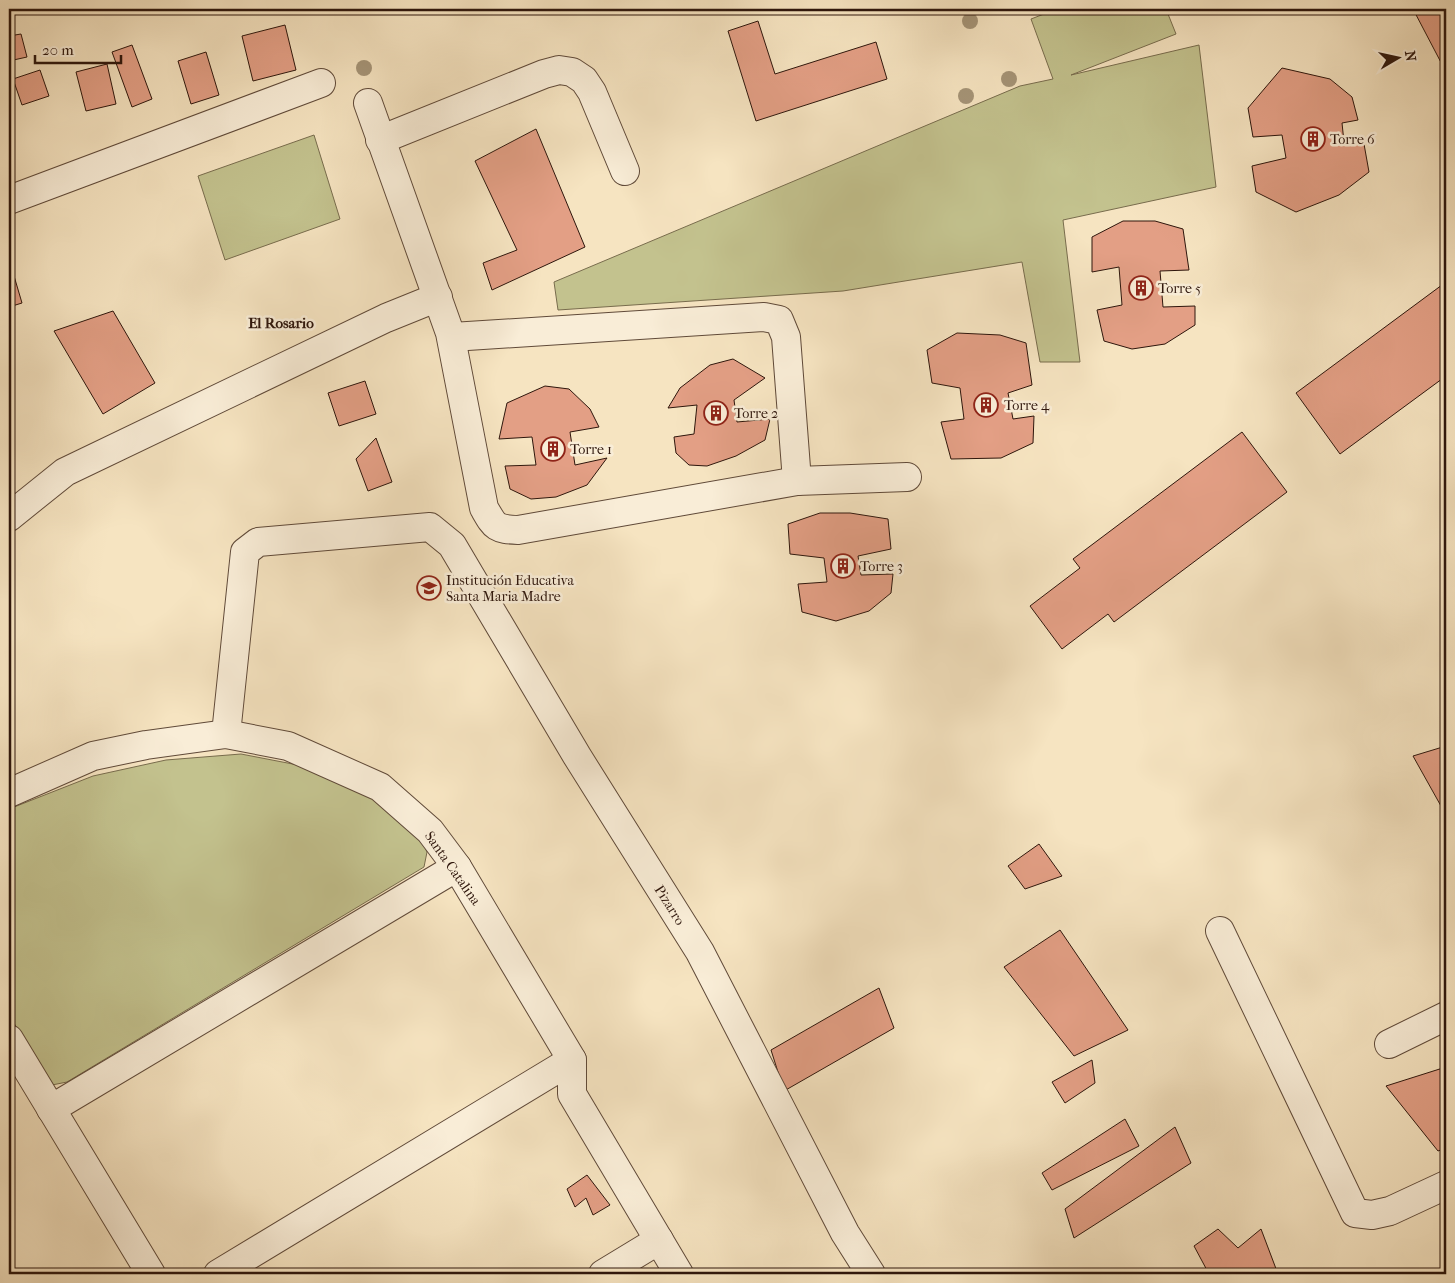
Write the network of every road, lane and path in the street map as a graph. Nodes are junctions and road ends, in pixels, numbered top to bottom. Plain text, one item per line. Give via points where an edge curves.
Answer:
1 (321, 83) dead end
2 (368, 103) dead end
3 (380, 140) junction
4 (624, 171) dead end
5 (9, 200) edge
6 (438, 297) junction
7 (452, 337) junction
8 (907, 477) dead end
9 (797, 481) junction
10 (9, 517) edge
11 (226, 734) junction
12 (9, 793) edge
13 (457, 867) junction
14 (1220, 931) dead end
15 (1446, 1016) edge
16 (9, 1039) edge
17 (1389, 1044) dead end
18 (572, 1060) junction
19 (51, 1109) junction
20 (1446, 1185) edge
21 (659, 1240) junction
22 (151, 1274) edge
23 (218, 1274) edge
24 (604, 1274) edge
25 (679, 1274) edge
26 (871, 1274) edge

1 - 5 street
2 - 3 street
3 - 4 street via 558,70 572,72 584,80 592,92
3 - 6 street
6 - 7 street
6 - 10 street via 386,318 65,472
7 - 9 street via 764,317 779,320 786,337
7 - 9 street via 484,508 493,525 502,529 518,530
8 - 9 street
11 - 12 street, Santa Catalina via 93,756
11 - 13 street, Santa Catalina via 288,746 380,787 430,831
11 - 26 street, Pizarro via 245,552 258,542 430,528 452,545 577,756 700,952 845,1233
13 - 18 street, Santa Catalina
13 - 19 street
14 - 20 street via 1355,1213 1390,1212
15 - 17 street
16 - 19 street
18 - 21 street via 572,1094
18 - 23 street
19 - 22 street
21 - 24 street
21 - 25 street

